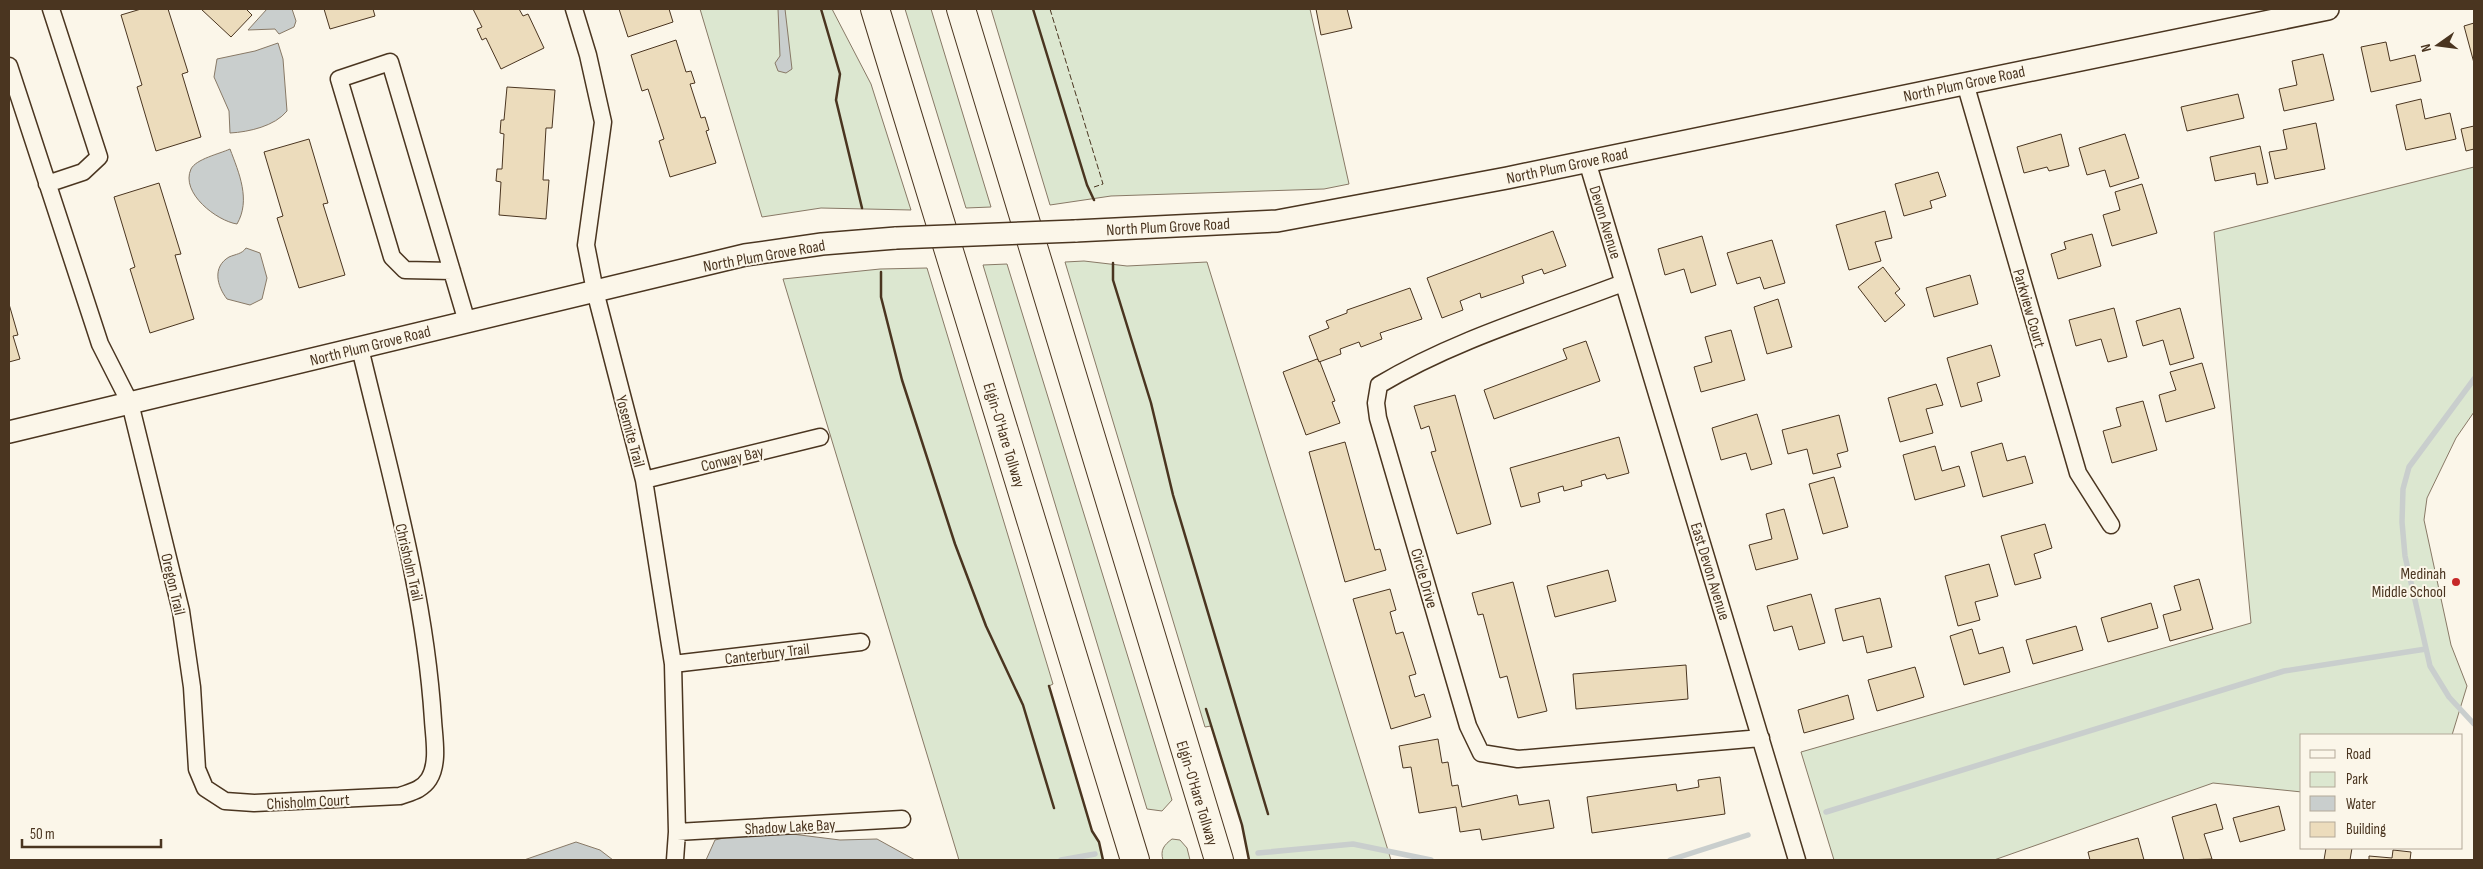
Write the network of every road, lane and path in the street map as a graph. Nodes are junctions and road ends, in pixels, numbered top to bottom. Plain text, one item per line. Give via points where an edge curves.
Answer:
1 (51, 9) edge
2 (574, 9) edge
3 (875, 9) edge
4 (961, 9) edge
5 (2328, 9) edge
6 (9, 66) edge
7 (1965, 83) junction
8 (1587, 161) junction
9 (48, 184) junction
10 (452, 272) junction
11 (1624, 283) junction
12 (595, 291) junction
13 (467, 322) junction
14 (360, 348) junction
15 (130, 403) junction
16 (9, 432) edge
17 (820, 437) dead end
18 (644, 480) junction
19 (2111, 525) dead end
20 (861, 642) dead end
21 (673, 664) junction
22 (1761, 738) junction
23 (198, 769) joint
24 (429, 778) joint
25 (902, 819) dead end
26 (677, 832) junction
27 (675, 860) edge
28 (1134, 860) edge
29 (1219, 860) edge
30 (1797, 860) edge

1 - 9 street via 99,157 83,172
2 - 12 street, Yosemite Trail via 603,122 586,245
3 - 28 highway, Elgin-O'Hare Tollway
4 - 29 highway, Elgin-O'Hare Tollway
5 - 7 street, North Plum Grove Road
6 - 9 street, Oregon Trail
7 - 8 street, North Plum Grove Road
7 - 19 street, Parkview Court via 2078,473
8 - 11 street, Devon Avenue
8 - 12 street, North Plum Grove Road, bridge via 1277,221 822,244 745,255
9 - 15 street, Oregon Trail via 100,344
10 - 10 street via 390,62 339,80 392,257 405,270
10 - 13 street
11 - 22 street, East Devon Avenue
11 - 22 street, Circle Drive via 1483,336 1405,370 1379,386 1378,418 1468,726 1481,753 1518,759
12 - 13 street, North Plum Grove Road
12 - 18 street, Yosemite Trail
13 - 14 street, North Plum Grove Road
14 - 15 street, North Plum Grove Road
14 - 24 street, Chrisholm Trail via 422,611 435,757
15 - 16 street, North Plum Grove Road
15 - 23 street, Oregon Trail via 181,611 192,687
17 - 18 street, Conway Bay
18 - 21 street, Yosemite Trail
20 - 21 street, Canterbury Trail
21 - 26 street, Yosemite Trail
22 - 30 street, East Devon Avenue
23 - 24 street, Chisholm Court via 205,788 225,801 254,803 400,796 419,790
25 - 26 street, Shadow Lake Bay
26 - 27 street, Yosemite Trail

